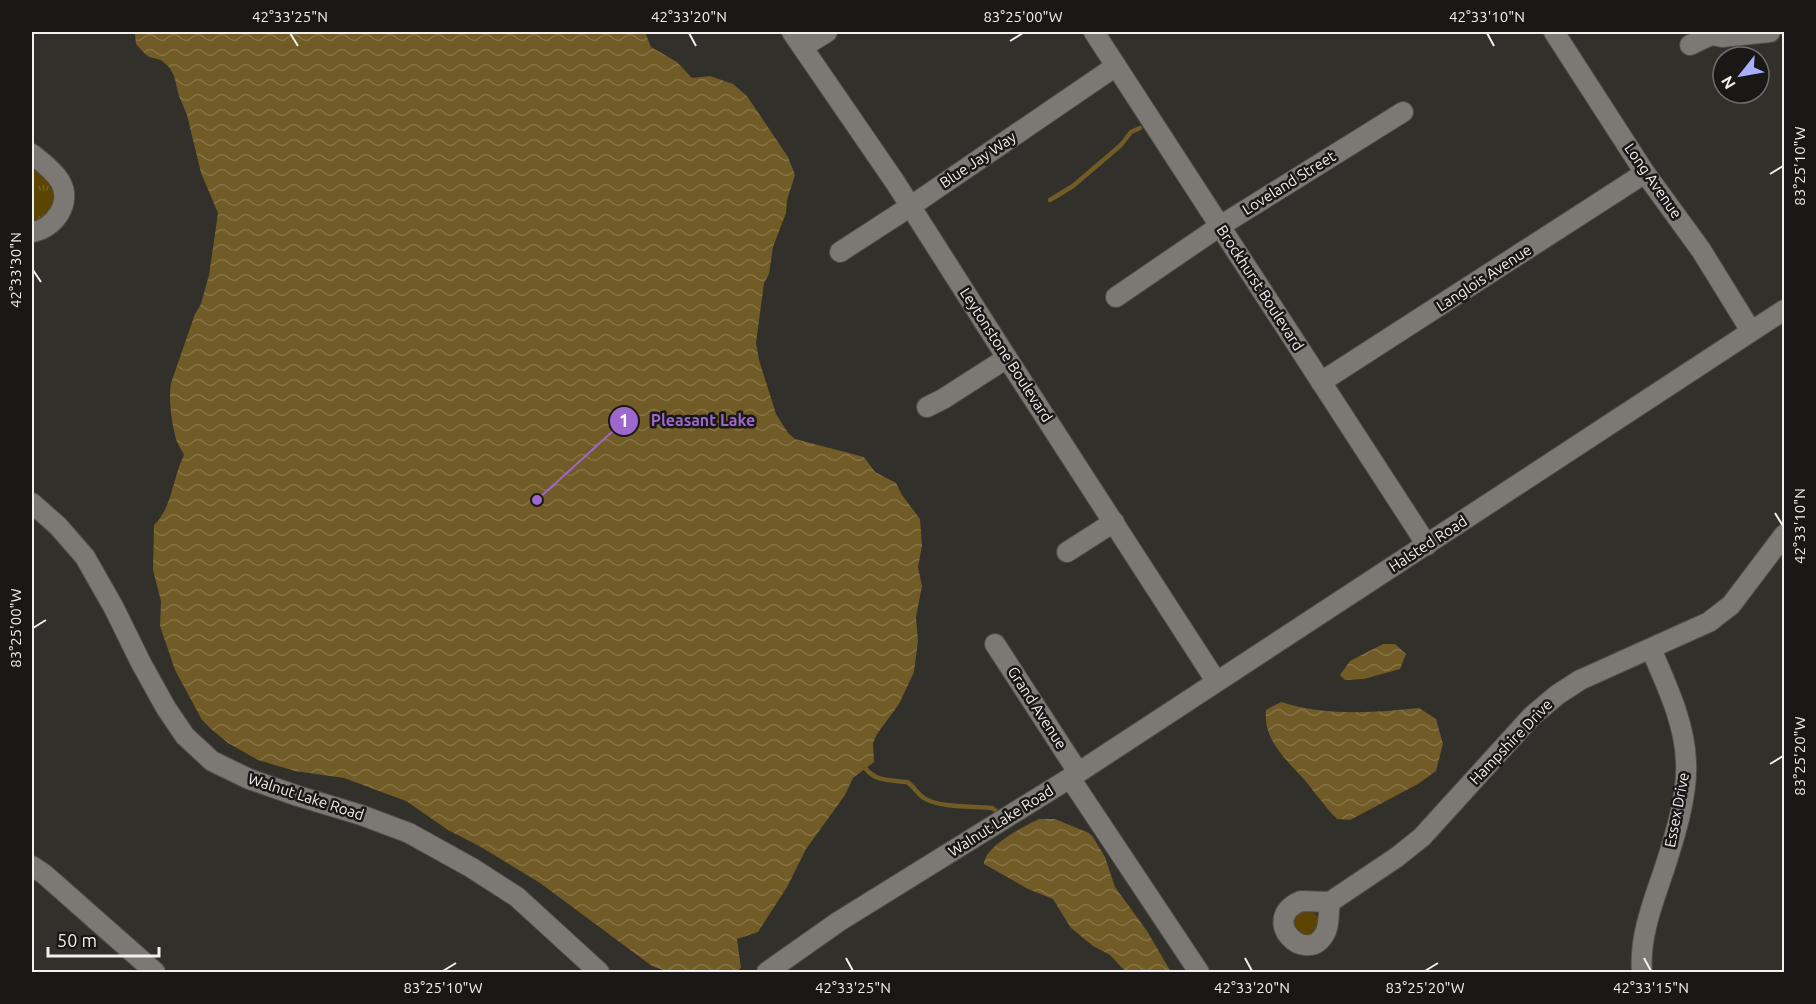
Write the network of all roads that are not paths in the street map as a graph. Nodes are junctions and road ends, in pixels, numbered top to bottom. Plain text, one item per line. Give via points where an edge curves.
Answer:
1 (827, 32) edge
2 (1094, 32) edge
3 (1554, 32) edge
4 (1770, 32) edge
5 (1711, 33) edge
6 (798, 40) edge
7 (1690, 45) dead end
8 (1116, 66) junction
9 (1403, 112) dead end
10 (32, 154) edge
11 (1646, 173) junction
12 (911, 206) junction
13 (1220, 226) junction
14 (32, 232) edge
15 (840, 252) dead end
16 (1116, 297) dead end
17 (1785, 310) edge
18 (1751, 331) junction
19 (1007, 358) junction
20 (1321, 382) junction
21 (927, 407) dead end
22 (32, 503) edge
23 (1114, 522) junction
24 (1785, 535) edge
25 (1427, 545) junction
26 (1067, 552) dead end
27 (995, 644) dead end
28 (1651, 649) junction
29 (1216, 681) junction
30 (1074, 775) junction
31 (32, 866) edge
32 (1330, 902) dead end
33 (155, 972) edge
34 (599, 972) edge
35 (767, 972) edge
36 (1199, 972) edge
37 (1642, 972) edge

1 - 6 street
2 - 8 street, Brockhurst Boulevard
3 - 11 street, Long Avenue
4 - 5 street via 1722,37
5 - 7 street
6 - 12 street, Leytonstone Boulevard
8 - 12 street, Blue Jay Way
8 - 13 street, Brockhurst Boulevard
9 - 13 street, Loveland Street
10 - 14 street via 60,182 64,200 56,219
11 - 18 street, Long Avenue via 1701,250
11 - 20 street, Langlois Avenue
12 - 15 street, Blue Jay Way
12 - 19 street, Leytonstone Boulevard
13 - 16 street, Loveland Street
13 - 20 street, Brockhurst Boulevard
17 - 18 street, Halsted Road
18 - 25 street, Halsted Road
19 - 21 street
19 - 23 street, Leytonstone Boulevard
20 - 25 street, Brockhurst Boulevard
22 - 34 street, Walnut Lake Road via 85,557 166,708 185,736 212,761 249,779 409,833 517,897
23 - 26 street
23 - 29 street, Leytonstone Boulevard
24 - 28 street, Hampshire Drive via 1731,605 1709,622
25 - 29 street, Halsted Road
27 - 30 street, Grand Avenue
28 - 32 street, Hampshire Drive via 1580,680 1557,695 1532,716 1422,837
28 - 37 street, Essex Drive via 1670,693 1686,762 1671,846 1646,930
29 - 30 street, Halsted Road
30 - 35 street, Walnut Lake Road via 838,922
30 - 36 street, Walnut Lake Road
31 - 33 street

